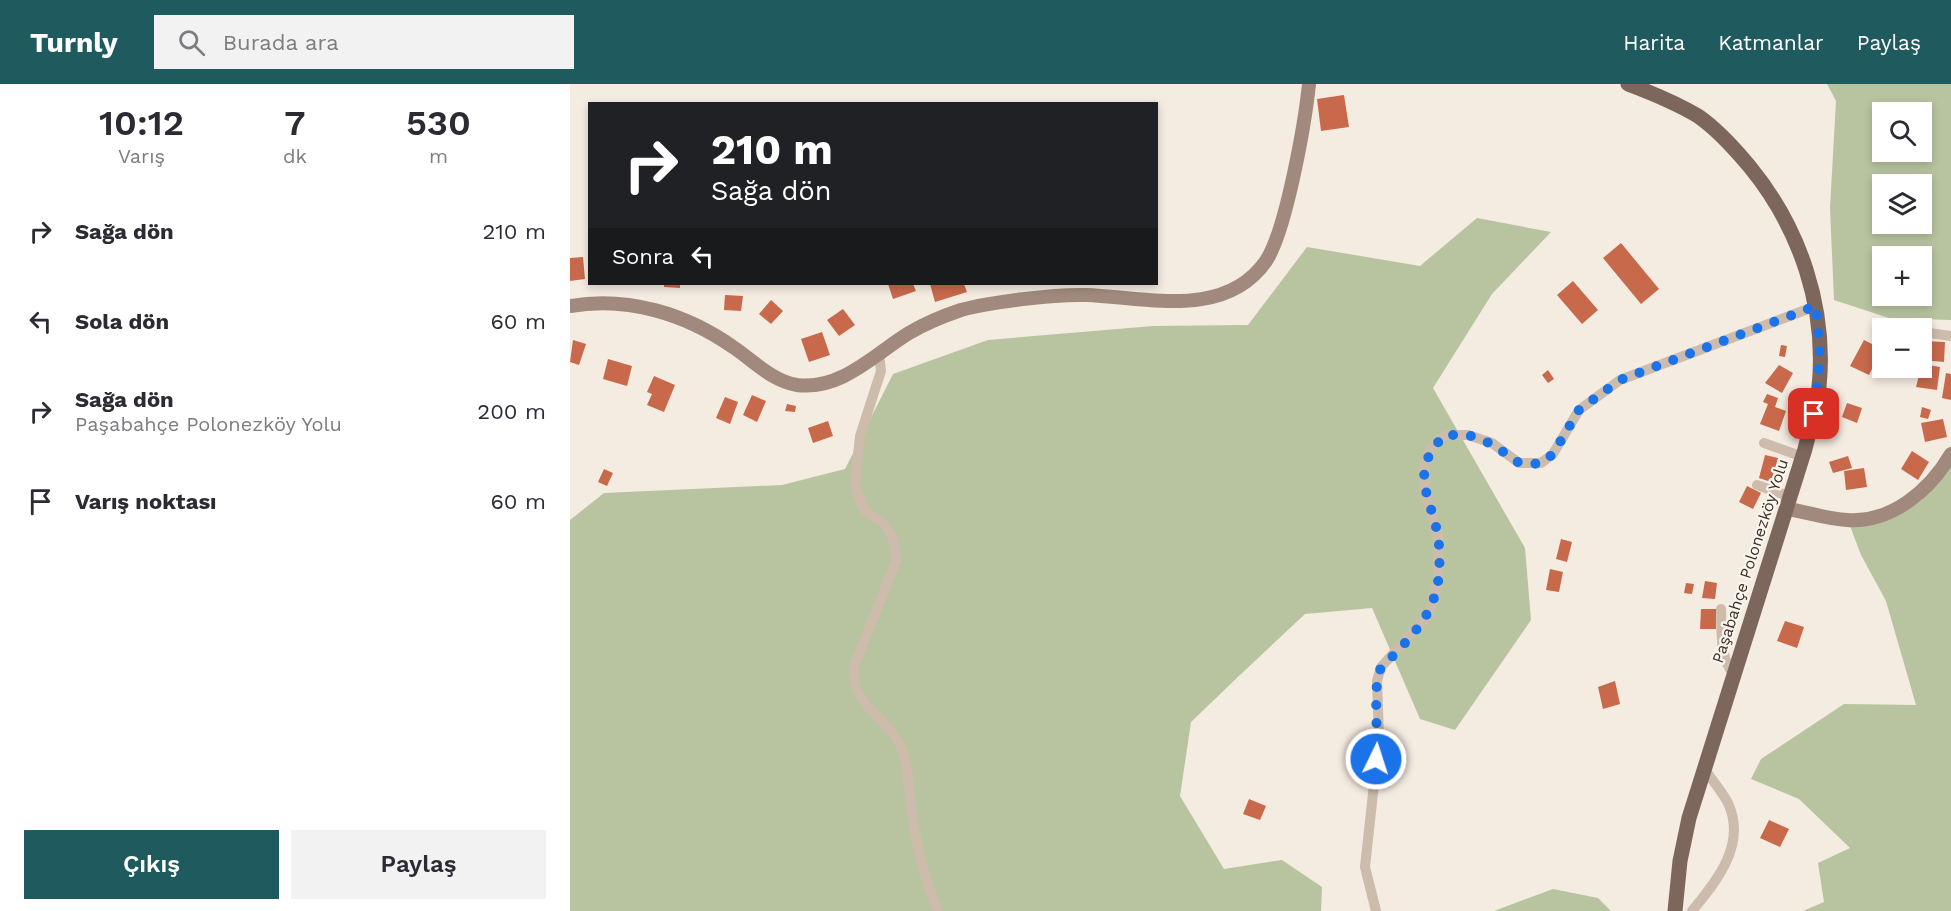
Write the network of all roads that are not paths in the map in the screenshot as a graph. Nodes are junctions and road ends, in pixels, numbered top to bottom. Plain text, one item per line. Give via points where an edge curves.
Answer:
1 (1309, 84) edge
2 (1628, 84) edge
3 (570, 306) edge
4 (1816, 306) junction
5 (1932, 333) edge
6 (1951, 336) edge
7 (879, 353) junction
8 (1764, 443) dead end
9 (1951, 454) edge
10 (1803, 457) junction
11 (1757, 485) dead end
12 (1790, 503) junction
13 (1721, 609) dead end
14 (1733, 674) junction
15 (1704, 768) junction
16 (938, 911) edge
17 (1376, 911) edge
18 (1675, 911) edge
19 (1692, 911) edge

1 - 7 main road via 1276,238 1266,261 1239,285 1189,301 1085,295 965,309 927,323
2 - 4 main road, Paşabahçe Polonezköy Yolu via 1700,118 1736,150 1790,224
3 - 7 main road via 593,302 649,308 684,318 774,377 797,385 832,381
4 - 10 main road, Paşabahçe Polonezköy Yolu via 1819,387
4 - 17 street via 1620,380 1579,410 1553,454 1541,464 1519,463 1492,444 1468,435 1445,435 1430,449 1424,467 1424,490 1438,537 1438,581 1430,614 1381,667 1377,681 1379,738 1365,867
5 - 6 street
7 - 16 street via 880,371 860,436 855,485 864,510 884,524 892,536 897,559 855,664 854,683 861,699 892,732 904,755 918,848
8 - 10 street
9 - 12 main road via 1928,487 1887,513 1847,520
10 - 12 main road, Paşabahçe Polonezköy Yolu
11 - 12 street
12 - 14 main road, Paşabahçe Polonezköy Yolu
13 - 14 street via 1725,663
14 - 15 main road, Paşabahçe Polonezköy Yolu
15 - 18 main road, Paşabahçe Polonezköy Yolu via 1680,861
15 - 19 street via 1728,802 1734,844 1716,881

